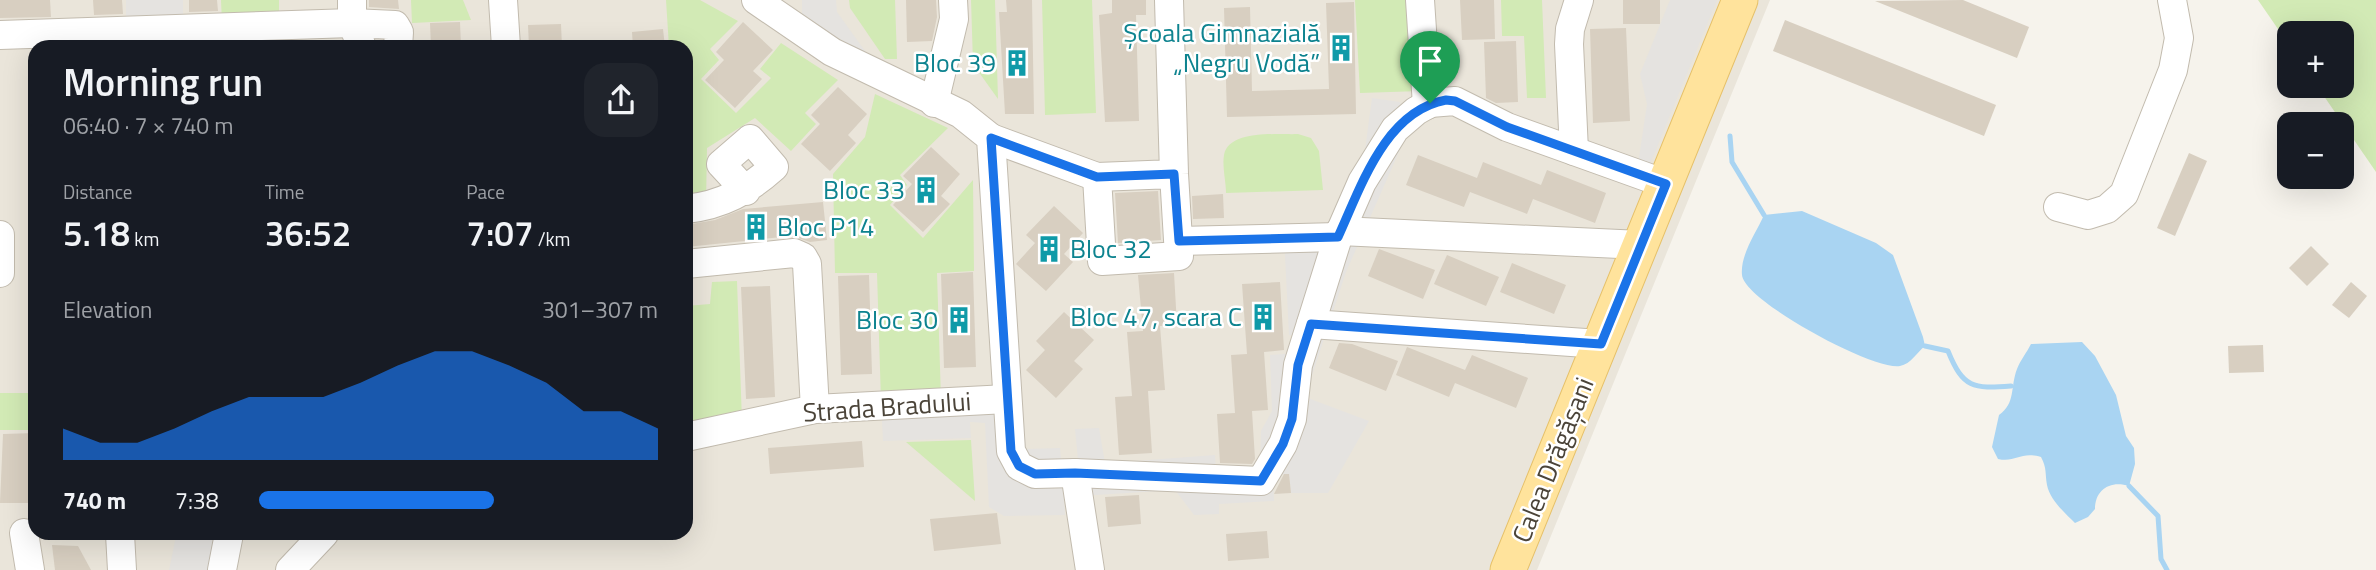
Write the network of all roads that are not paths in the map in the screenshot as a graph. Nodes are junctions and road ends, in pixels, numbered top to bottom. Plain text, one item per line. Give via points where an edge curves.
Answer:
1 (503, 0) edge
2 (756, 0) edge
3 (953, 0) edge
4 (1170, 0) edge
5 (1420, 0) edge
6 (1579, 0) edge
7 (1740, 0) edge
8 (2172, 0) edge
9 (355, 23) edge
10 (0, 35) edge
11 (301, 36) edge
12 (398, 40) edge
13 (506, 40) edge
14 (934, 103) junction
15 (1427, 105) junction
16 (991, 138) junction
17 (1574, 151) junction
18 (1174, 174) junction
19 (1097, 177) junction
20 (1666, 184) junction
21 (746, 191) dead end
22 (2058, 206) dead end
23 (693, 209) edge
24 (0, 234) edge
25 (1339, 234) junction
26 (1179, 241) junction
27 (1641, 245) junction
28 (693, 263) edge
29 (0, 273) edge
30 (1311, 324) junction
31 (1601, 344) junction
32 (1007, 399) junction
33 (815, 409) junction
34 (693, 435) edge
35 (1075, 473) junction
36 (24, 533) dead end
37 (120, 540) edge
38 (228, 540) edge
39 (318, 540) edge
40 (1082, 563) edge
41 (30, 570) edge
42 (122, 570) edge
43 (222, 570) edge
44 (289, 570) edge
45 (1508, 570) edge

1 - 13 street
2 - 14 street via 832,52
3 - 14 street via 954,19
4 - 18 street
5 - 15 street
6 - 17 street via 1569,44
7 - 20 main road, Calea Drăgășani
8 - 22 street via 2179,38 2173,70 2124,194 2107,209 2088,215
9 - 11 street
9 - 12 street via 396,25
10 - 11 street
14 - 16 street via 961,114
15 - 17 street via 1455,101 1507,127
15 - 25 street, Strada Bradului via 1395,130 1362,182
16 - 19 street
16 - 32 street, Strada Bradului
17 - 20 street
18 - 19 street
18 - 26 street
19 - 26 street via 1102,261 1179,256
20 - 27 main road, Calea Drăgășani
21 - 23 street
24 - 29 street
25 - 26 street
25 - 27 street
25 - 30 street, Strada Bradului
27 - 31 main road, Calea Drăgășani
28 - 33 street via 794,253 803,257
30 - 31 street
30 - 35 street, Strada Bradului via 1298,365 1292,419 1261,481
31 - 45 main road, Calea Drăgășani
32 - 33 street, Strada Bradului
32 - 35 street, Strada Bradului via 1011,451 1019,466 1035,474
33 - 34 street, Strada Bradului
35 - 40 street
36 - 41 street
37 - 42 street
38 - 43 street
39 - 44 street

